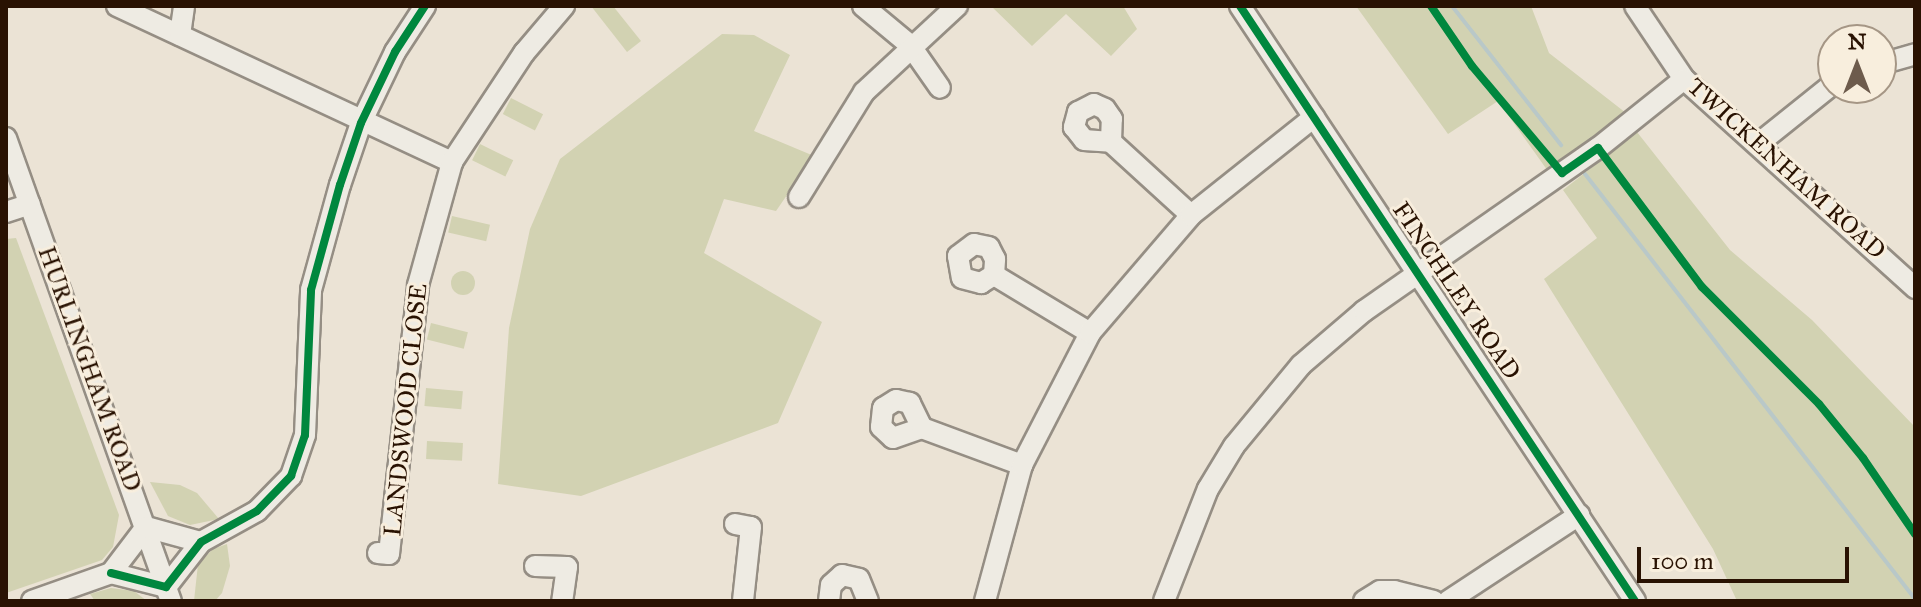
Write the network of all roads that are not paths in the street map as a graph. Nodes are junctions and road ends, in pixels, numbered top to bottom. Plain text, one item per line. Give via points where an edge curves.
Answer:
1 (117, 6) edge
2 (184, 6) edge
3 (425, 6) edge
4 (564, 6) edge
5 (863, 6) edge
6 (957, 6) edge
7 (1240, 6) edge
8 (1635, 6) edge
9 (180, 35) junction
10 (910, 45) junction
11 (1684, 79) junction
12 (941, 89) dead end
13 (1817, 97) edge
14 (1314, 117) junction
15 (361, 123) junction
16 (6, 138) edge
17 (1111, 142) dead end
18 (1758, 144) junction
19 (452, 162) junction
20 (799, 197) dead end
21 (30, 204) junction
22 (6, 212) edge
23 (1191, 215) junction
24 (1419, 271) junction
25 (994, 275) dead end
26 (1915, 288) edge
27 (1090, 333) junction
28 (922, 428) dead end
29 (1022, 465) junction
30 (1579, 515) junction
31 (735, 524) dead end
32 (146, 527) junction
33 (201, 542) junction
34 (378, 553) dead end
35 (535, 566) dead end
36 (111, 573) junction
37 (168, 594) edge
38 (875, 600) edge
39 (32, 601) edge
40 (562, 601) edge
41 (743, 601) edge
42 (829, 601) edge
43 (985, 601) edge
44 (1164, 601) edge
45 (1364, 601) edge
46 (1434, 601) edge
47 (1448, 601) edge
48 (1635, 601) edge

1 - 9 street
2 - 9 street
3 - 15 street via 395,52
4 - 19 street, LANDSWOOD CLOSE via 524,53
5 - 10 street
6 - 10 street
7 - 14 street, FINCHLEY ROAD
8 - 11 street, TWICKENHAM ROAD
9 - 15 street
10 - 12 street
10 - 20 street via 864,92
11 - 18 street, TWICKENHAM ROAD
11 - 24 street via 1598,148
13 - 18 street
14 - 23 street
14 - 24 street, FINCHLEY ROAD
15 - 19 street
15 - 33 street via 311,290 305,435 291,476 257,511
16 - 21 street, HURLINGHAM ROAD
17 - 23 street
18 - 26 street, TWICKENHAM ROAD
19 - 34 street, LANDSWOOD CLOSE via 418,285 389,554
21 - 22 street
21 - 32 street, HURLINGHAM ROAD
23 - 27 street
24 - 30 street, FINCHLEY ROAD
24 - 44 street via 1364,311 1274,395 1208,489
25 - 27 street
27 - 29 street
28 - 29 street
29 - 43 street
30 - 47 street
30 - 48 street, FINCHLEY ROAD
31 - 41 street via 751,527
32 - 33 street
32 - 36 street
32 - 37 street, HURLINGHAM ROAD
33 - 37 street
35 - 40 street via 567,567
36 - 37 street
36 - 39 street
38 - 42 street via 859,579 842,575 831,585
45 - 46 street via 1380,591

